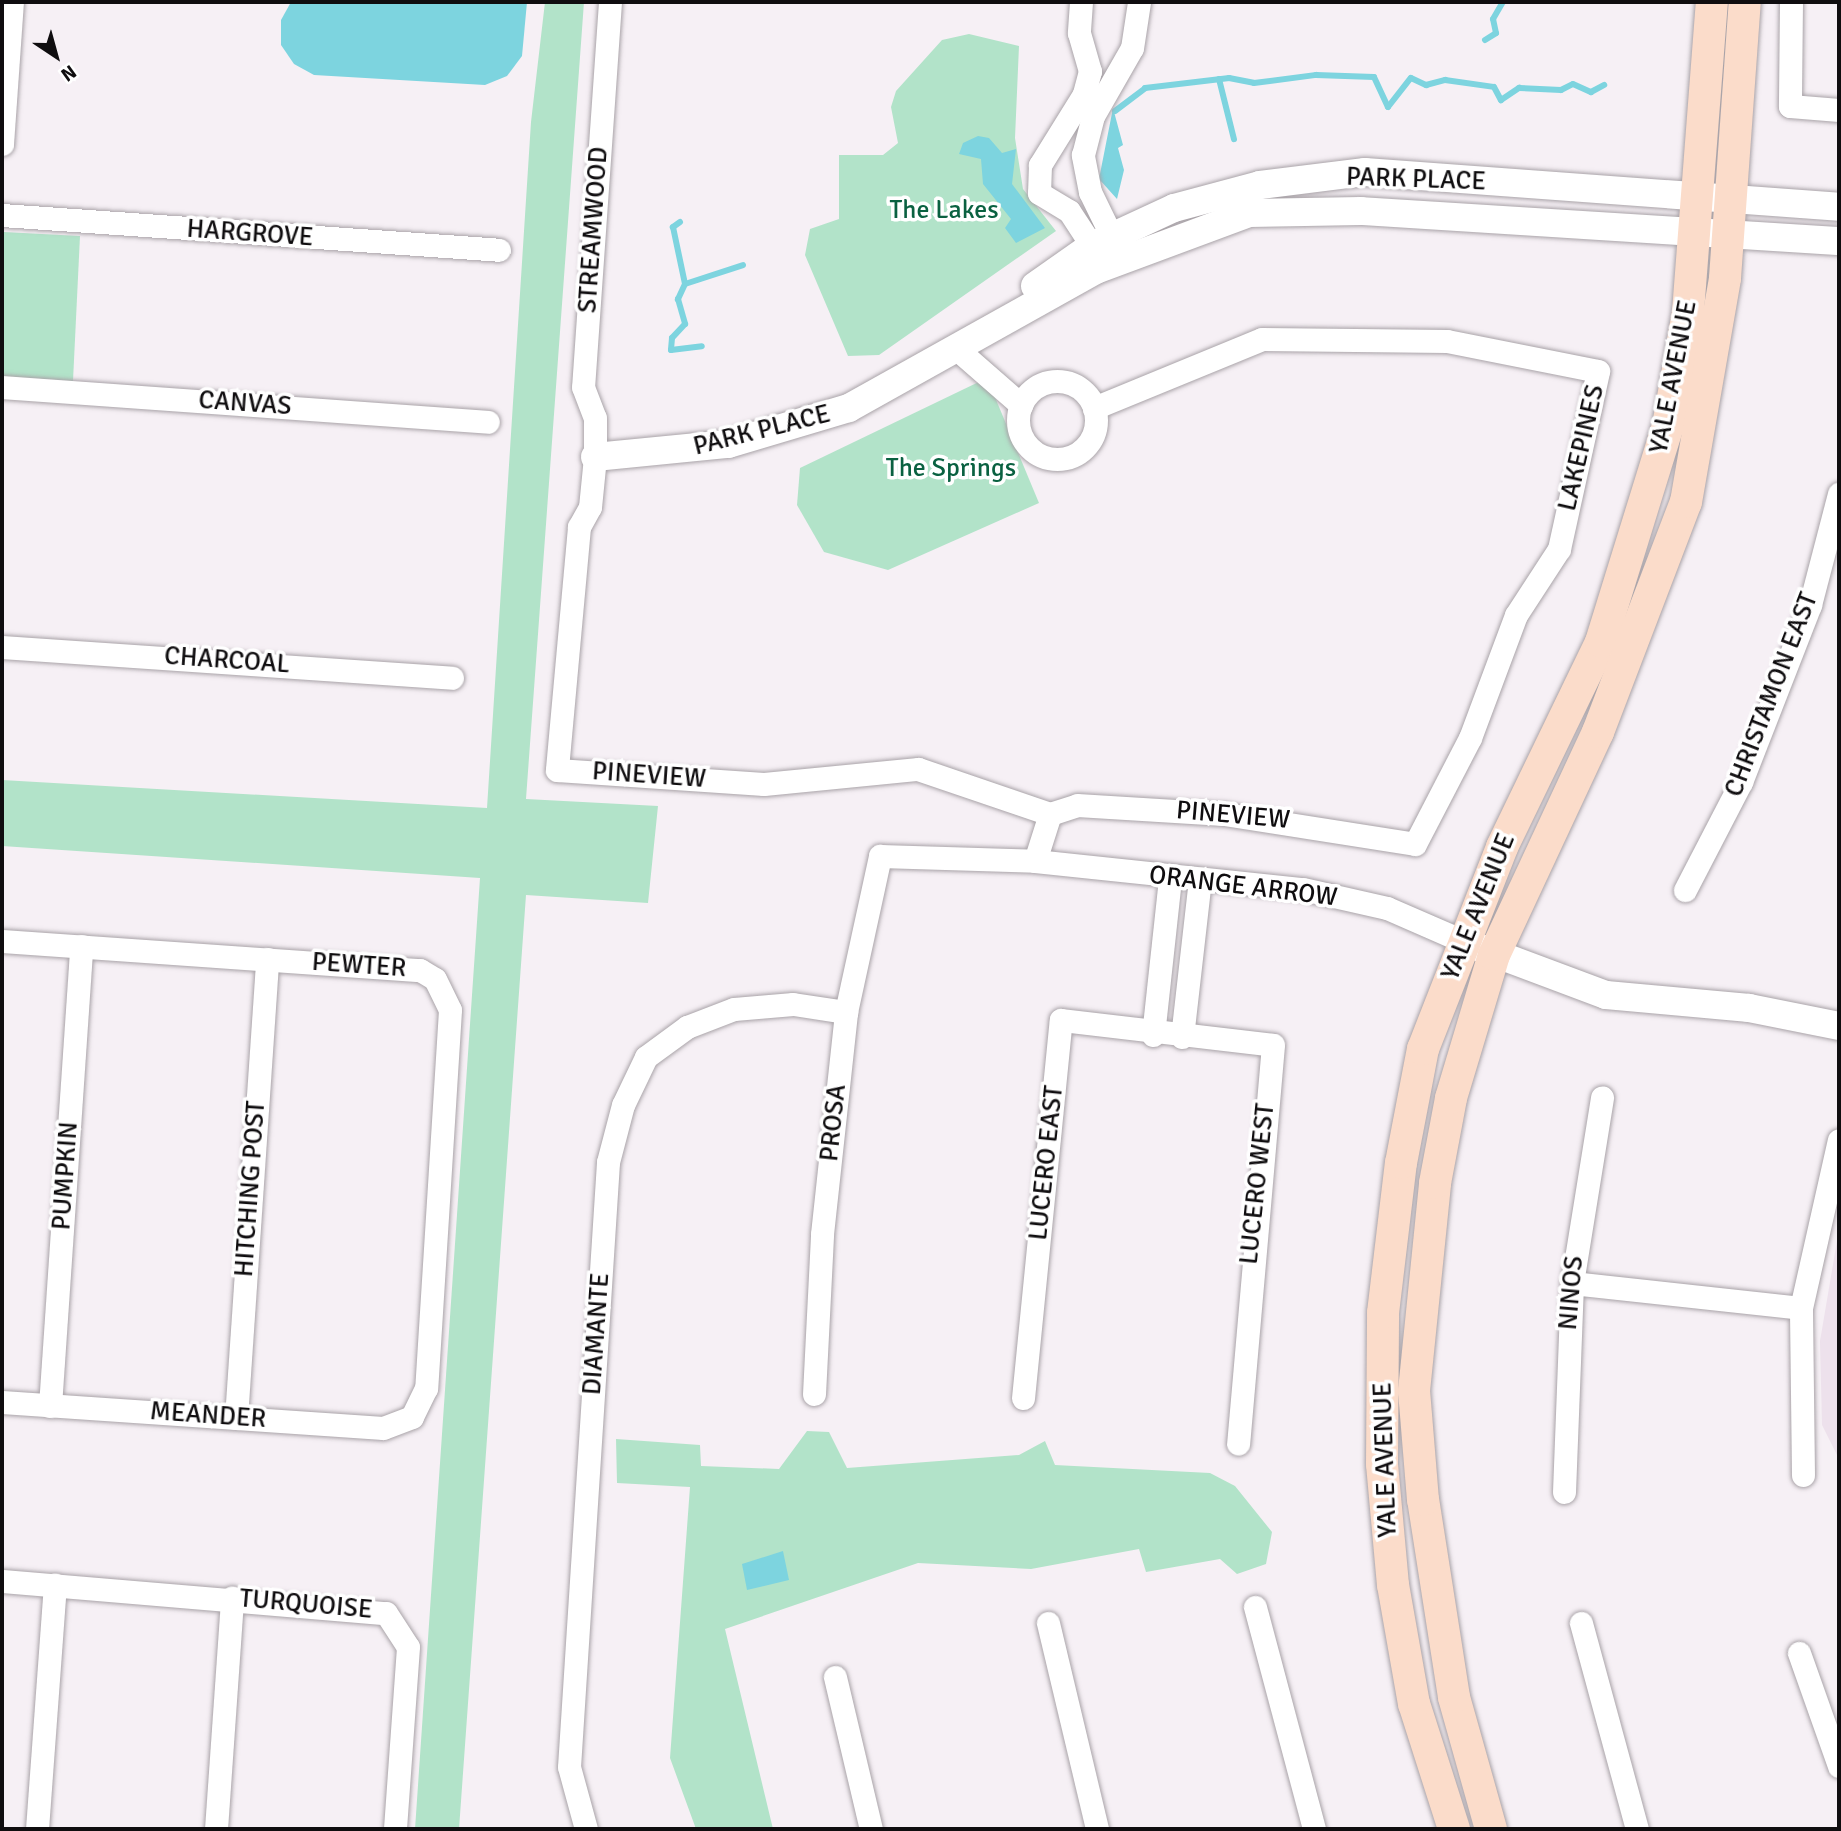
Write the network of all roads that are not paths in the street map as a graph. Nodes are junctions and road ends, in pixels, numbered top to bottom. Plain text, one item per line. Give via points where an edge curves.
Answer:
1 (12, 2) edge
2 (610, 2) edge
3 (1080, 2) edge
4 (1139, 2) edge
5 (1712, 2) edge
6 (1745, 2) edge
7 (1791, 2) edge
8 (1839, 110) edge
9 (2, 144) edge
10 (1839, 207) edge
11 (1698, 214) junction
12 (2, 215) edge
13 (1731, 216) junction
14 (1101, 241) junction
15 (1839, 241) edge
16 (499, 250) dead end
17 (992, 328) junction
18 (958, 350) junction
19 (2, 387) edge
20 (1021, 405) junction
21 (1094, 408) junction
22 (488, 422) dead end
23 (594, 457) junction
24 (1839, 494) edge
25 (2, 647) edge
26 (452, 678) dead end
27 (1050, 814) junction
28 (1415, 844) joint
29 (880, 856) joint
30 (1035, 861) junction
31 (1170, 878) junction
32 (1200, 880) junction
33 (1685, 890) dead end
34 (2, 941) edge
35 (1463, 941) junction
36 (82, 946) junction
37 (1494, 955) junction
38 (267, 959) junction
39 (846, 1012) junction
40 (1839, 1026) edge
41 (1153, 1035) junction
42 (1182, 1037) junction
43 (1602, 1097) dead end
44 (1839, 1140) edge
45 (1572, 1283) junction
46 (1801, 1308) junction
47 (814, 1394) dead end
48 (1023, 1398) dead end
49 (2, 1402) edge
50 (51, 1406) junction
51 (236, 1418) junction
52 (412, 1418) joint
53 (1238, 1443) dead end
54 (1803, 1475) dead end
55 (1564, 1492) dead end
56 (2, 1581) edge
57 (55, 1585) junction
58 (232, 1598) junction
59 (1255, 1607) dead end
60 (1048, 1623) dead end
61 (1581, 1623) dead end
62 (1799, 1653) dead end
63 (835, 1677) dead end
64 (1839, 1766) edge
65 (37, 1829) edge
66 (216, 1829) edge
67 (395, 1829) edge
68 (586, 1829) edge
69 (871, 1829) edge
70 (1097, 1829) edge
71 (1314, 1829) edge
72 (1454, 1829) edge
73 (1491, 1829) edge
74 (1637, 1829) edge

1 - 9 street
2 - 23 street, STREAMWOOD via 583,387 595,418
3 - 14 street via 1079,33 1090,71 1084,94 1040,165 1039,192 1069,211
4 - 14 street via 1132,48 1093,116 1083,155
5 - 11 main road, YALE AVENUE
6 - 13 main road, YALE AVENUE
7 - 8 street via 1790,106
10 - 13 street, PARK PLACE
11 - 13 street, PARK PLACE
11 - 14 street, PARK PLACE via 1365,172 1261,185 1174,208
11 - 17 street, PARK PLACE via 1249,213 1139,249
11 - 35 main road, YALE AVENUE via 1679,377 1632,557 1601,642
12 - 16 street, HARGROVE
13 - 15 street, PARK PLACE
13 - 37 main road, YALE AVENUE via 1712,380 1682,514 1603,720
14 - 17 street, PARK PLACE via 1040,281
17 - 18 street, PARK PLACE
18 - 20 street
18 - 23 street, PARK PLACE via 895,386 796,428 656,455
19 - 22 street, CANVAS
20 - 21 street via 1054,382 1079,388
20 - 21 street via 1019,425 1029,447 1060,459 1090,442
21 - 28 street, LAKEPINES via 1262,339 1447,341 1598,371 1559,549 1516,615 1469,738
23 - 27 street, PINEVIEW via 590,507 579,527 557,770 764,784 918,769
24 - 33 street, CHRISTAMON EAST via 1810,606 1741,782
25 - 26 street, CHARCOAL
27 - 28 street, PINEVIEW via 1077,805 1224,814
27 - 30 street
29 - 30 street, ORANGE ARROW
29 - 39 street, PROSA
30 - 31 street, ORANGE ARROW
31 - 32 street, ORANGE ARROW
31 - 41 street
32 - 35 street, ORANGE ARROW via 1303,889 1363,902
32 - 42 street
34 - 36 street, PEWTER
35 - 37 street, ORANGE ARROW
35 - 72 main road, YALE AVENUE via 1423,1049 1401,1163 1382,1327 1382,1464 1393,1585 1415,1704
36 - 38 street, PEWTER
36 - 50 street, PUMPKIN
37 - 40 street, ORANGE ARROW via 1606,995 1749,1008
37 - 73 main road, YALE AVENUE via 1448,1110 1414,1391 1435,1597 1454,1697
38 - 51 street, HITCHING POST
38 - 52 street, PEWTER via 420,970 446,995 426,1388
39 - 47 street, PROSA via 822,1234
39 - 68 street, DIAMANTE via 781,1005 734,1009 687,1027 646,1056 622,1105 608,1162 569,1767
41 - 42 street, LUCERO WEST
41 - 48 street, LUCERO EAST via 1061,1020
42 - 53 street, LUCERO WEST via 1273,1045
43 - 45 street, NINOS
44 - 46 street
45 - 46 street
45 - 55 street, NINOS
46 - 54 street
49 - 50 street, MEANDER
50 - 51 street, MEANDER
51 - 52 street, MEANDER via 383,1428
56 - 57 street, TURQUOISE
57 - 58 street, TURQUOISE
57 - 65 street
58 - 66 street
58 - 67 street, TURQUOISE via 373,1608 396,1622 408,1647
59 - 71 street
60 - 70 street
61 - 74 street
62 - 64 street
63 - 69 street

